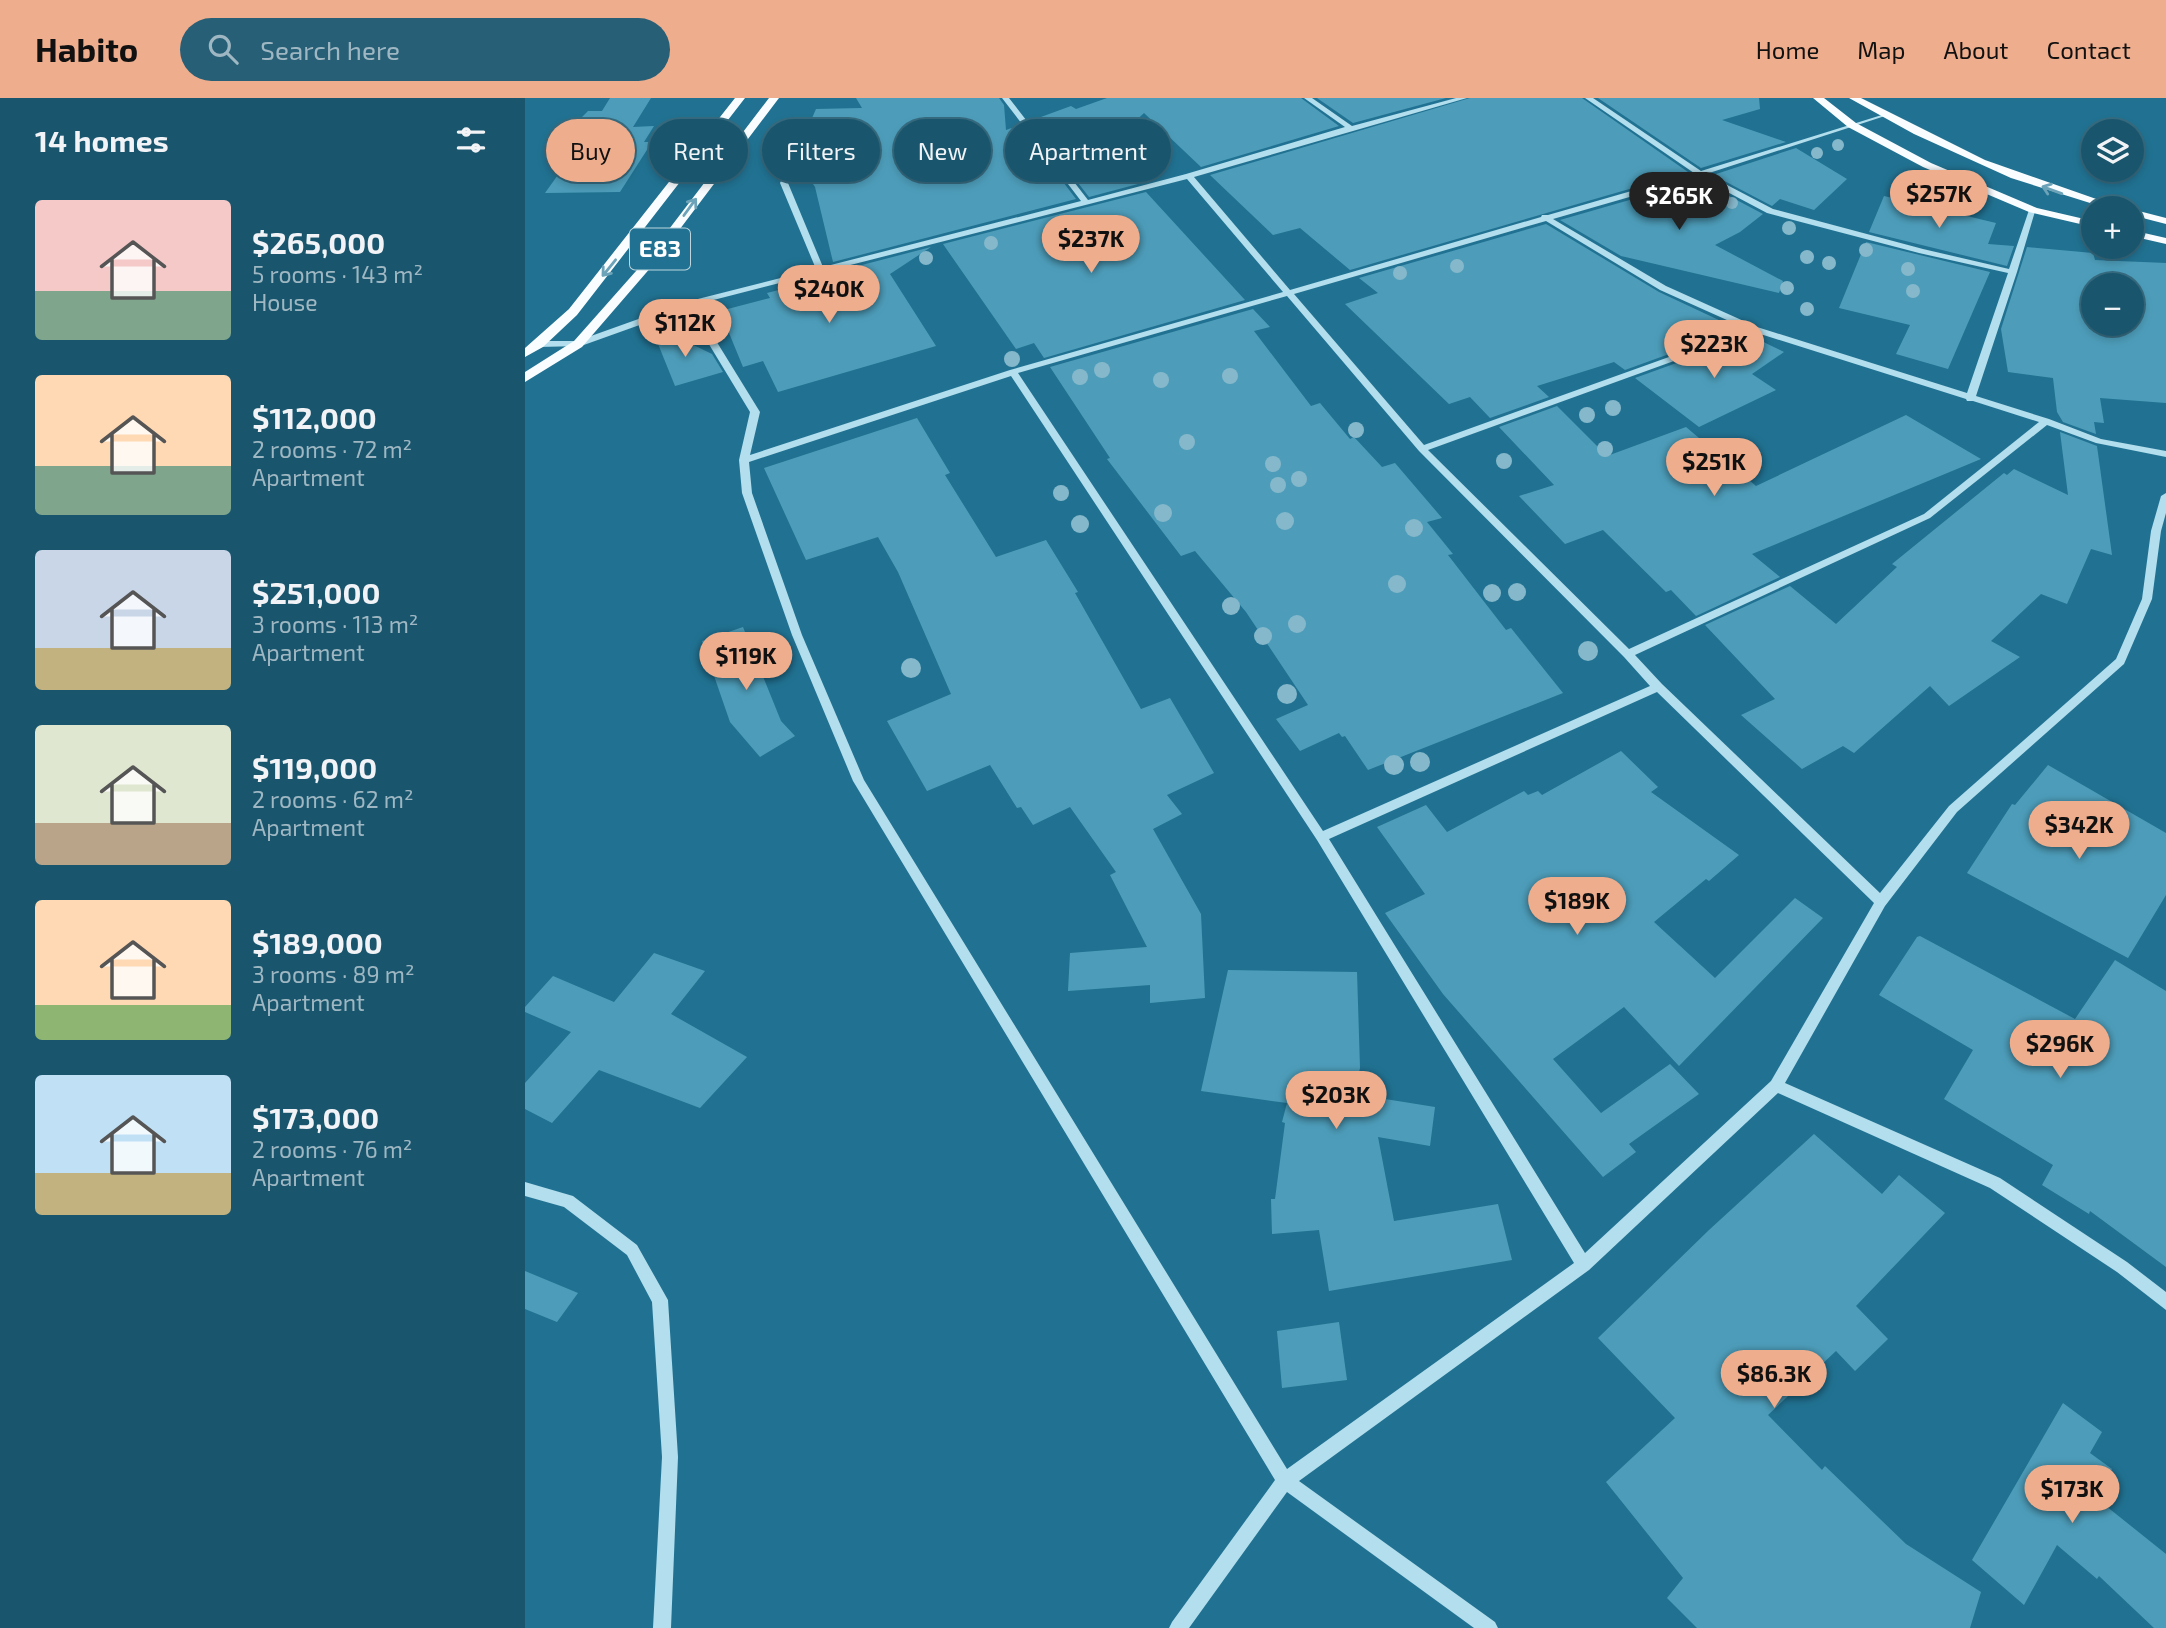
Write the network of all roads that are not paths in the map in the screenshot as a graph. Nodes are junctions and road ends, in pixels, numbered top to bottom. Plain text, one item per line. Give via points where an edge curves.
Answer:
1 (740, 98) edge
2 (774, 98) edge
3 (1005, 98) edge
4 (1307, 98) edge
5 (1464, 98) edge
6 (1588, 98) edge
7 (1818, 98) edge
8 (1854, 98) edge
9 (1883, 115) junction
10 (1852, 125) junction
11 (1351, 128) junction
12 (1700, 174) junction
13 (1189, 176) junction
14 (784, 183) dead end
15 (2081, 199) edge
16 (1085, 201) junction
17 (2033, 210) junction
18 (2144, 215) edge
19 (1545, 217) junction
20 (2166, 220) edge
21 (2081, 221) edge
22 (2144, 236) edge
23 (2166, 241) edge
24 (820, 270) junction
25 (2013, 272) junction
26 (1291, 294) junction
27 (689, 304) junction
28 (1754, 329) junction
29 (539, 344) junction
30 (578, 344) junction
31 (525, 353) edge
32 (1013, 372) junction
33 (525, 378) edge
34 (1970, 399) junction
35 (2046, 421) junction
36 (1422, 449) junction
37 (2166, 454) edge
38 (744, 460) junction
39 (2166, 496) edge
40 (1628, 654) junction
41 (1658, 687) junction
42 (1321, 837) junction
43 (1881, 902) junction
44 (1776, 1086) junction
45 (525, 1189) edge
46 (1584, 1265) junction
47 (2166, 1302) edge
48 (1285, 1481) junction
49 (662, 1628) edge
50 (1178, 1628) edge
51 (1489, 1628) edge

1 -> 29 main road, E83 via 581,302
30 -> 2 main road, E83 via 648,264
3 - 16 street
4 - 11 street
5 - 11 street
6 - 12 street
7 - 10 main road
8 - 9 main road
9 - 10 street
15 -> 9 main road via 1987,166
10 - 12 street
10 - 17 main road via 1927,165
11 - 13 street
12 - 19 street
12 - 25 street via 1770,211
13 - 16 street
13 - 26 street
14 - 24 street
16 - 24 street
17 - 21 main road
17 - 25 street
18 - 20 main road
19 - 26 street
19 - 28 street via 1663,288
22 - 23 main road
24 - 27 street
25 - 34 street
26 - 32 street
26 - 36 street
27 - 30 street
27 - 38 street via 755,412
28 - 34 street
28 - 36 street
29 - 30 street
29 - 31 main road, E83
30 - 33 main road, E83
32 - 38 street
32 - 42 street
34 - 35 street
35 - 37 street via 2099,441
35 - 40 street via 1927,516
36 - 40 street
38 - 48 street via 747,493 797,635 859,781
39 - 43 street via 2147,599 2120,661 1953,809
40 - 41 street
41 - 42 street
41 - 43 street
42 - 46 street
43 - 44 street
44 - 46 street
44 - 47 street via 1994,1183 2122,1267
45 - 49 street via 568,1201 632,1250 660,1300 670,1457
46 - 48 street
48 - 50 street
48 - 51 street

